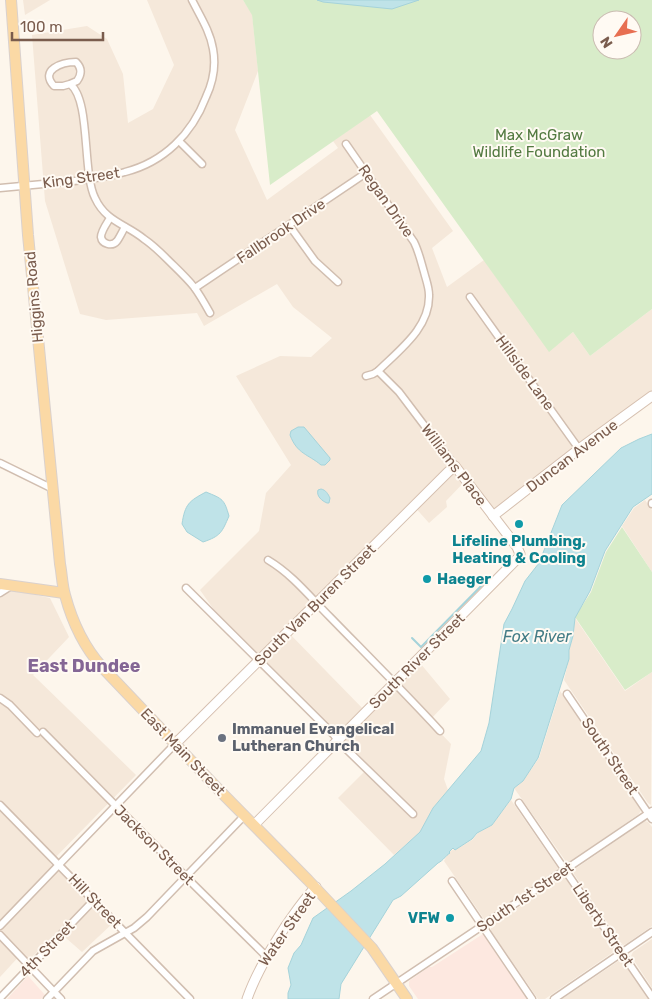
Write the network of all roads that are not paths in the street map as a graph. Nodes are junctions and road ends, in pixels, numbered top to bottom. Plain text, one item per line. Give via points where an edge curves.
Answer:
1 (11, 0) edge
2 (192, 0) edge
3 (70, 84) junction
4 (179, 141) junction
5 (346, 144) dead end
6 (202, 164) dead end
7 (366, 173) junction
8 (90, 179) junction
9 (24, 186) junction
10 (0, 188) edge
11 (110, 218) junction
12 (289, 225) junction
13 (125, 227) junction
14 (338, 282) dead end
15 (195, 288) junction
16 (470, 297) dead end
17 (210, 313) dead end
18 (378, 371) junction
19 (366, 376) dead end
20 (652, 396) edge
21 (579, 449) junction
22 (0, 463) edge
23 (455, 466) junction
24 (54, 489) junction
25 (493, 516) junction
26 (268, 560) dead end
27 (516, 562) joint
28 (0, 584) edge
29 (11, 586) junction
30 (186, 588) dead end
31 (0, 593) edge
32 (64, 593) junction
33 (317, 604) junction
34 (259, 661) junction
35 (395, 682) junction
36 (568, 694) dead end
37 (0, 698) edge
38 (440, 731) dead end
39 (338, 741) junction
40 (175, 744) junction
41 (519, 803) dead end
42 (0, 804) edge
43 (116, 805) junction
44 (413, 814) dead end
45 (651, 814) edge
46 (245, 815) junction
47 (254, 825) junction
48 (59, 864) junction
49 (565, 870) junction
50 (186, 876) junction
51 (452, 881) dead end
52 (316, 888) junction
53 (94, 900) junction
54 (0, 926) edge
55 (482, 926) junction
56 (126, 932) junction
57 (652, 932) edge
58 (0, 936) edge
59 (622, 953) junction
60 (266, 956) junction
61 (30, 966) junction
62 (396, 983) junction
63 (54, 991) junction
64 (652, 997) edge
65 (0, 998) edge
66 (188, 998) edge
67 (47, 999) edge
68 (61, 999) edge
69 (247, 999) edge
70 (372, 999) edge
71 (407, 999) edge
72 (532, 999) edge
73 (554, 999) edge

1 - 9 main road, Higgins Road
2 - 4 street, King Street via 210,37 214,70 200,111
3 - 3 street via 81,73 76,62 49,72 54,86
3 - 8 street via 77,93 81,108
4 - 6 street
4 - 8 street, King Street via 141,167
5 - 7 street, Regan Drive
7 - 12 street, Fallbrook Drive
7 - 18 street, Regan Drive via 412,240 421,260 429,295 424,319 414,336
8 - 9 street, King Street
8 - 11 street via 95,199
9 - 10 street, King Street
9 - 24 main road, Higgins Road
11 - 13 street
11 - 13 street via 102,233 102,240 106,243 116,242
12 - 14 street via 315,261
12 - 15 street, Fallbrook Drive
13 - 15 street via 148,241
15 - 17 street
16 - 21 street, Hillside Lane
18 - 19 street
18 - 23 street, Williams Place via 399,392
20 - 21 street, Duncan Avenue
21 - 25 street, Duncan Avenue
22 - 24 street
23 - 25 street, Williams Place
23 - 33 street, South Van Buren Street
24 - 32 main road, Higgins Road
25 - 27 street, Williams Place via 519,549 520,556
26 - 33 street via 292,577
27 - 35 street, South River Street
28 - 29 main road
29 - 31 street
29 - 32 main road
30 - 34 street
32 - 40 main road, East Main Street via 77,628 98,662
33 - 34 street, South Van Buren Street
33 - 35 street
34 - 39 street
34 - 40 street, South Van Buren Street
35 - 38 street
35 - 39 street, South River Street
36 - 45 street, South Street
37 - 43 street, Jackson Street
39 - 44 street
39 - 47 street, South River Street
40 - 43 street
40 - 46 main road, East Main Street
41 - 49 street, Liberty Street
42 - 48 street, Hill Street
43 - 48 street
43 - 50 street, Jackson Street
45 - 49 street, South 1st Street
46 - 47 main road, East Main Street
46 - 50 street
47 - 52 main road, East Main Street
48 - 53 street, Hill Street
48 - 54 street
49 - 55 street, South 1st Street
49 - 59 street, Liberty Street
50 - 56 street via 147,917
50 - 60 street, Jackson Street
51 - 55 street
52 - 60 street, Water Street via 301,904
52 - 62 main road, East Main Street via 372,948
53 - 56 street, Hill Street
53 - 61 street, 4th Street
55 - 62 street, South 1st Street
55 - 72 street
56 - 63 street via 92,951
56 - 66 street, Hill Street
57 - 59 street
58 - 61 street
59 - 64 street, Liberty Street
59 - 73 street
60 - 69 street, Water Street
61 - 63 street
61 - 65 street, 4th Street
62 - 70 street, South 1st Street
62 - 71 main road, East Main Street
63 - 67 street
63 - 68 street

